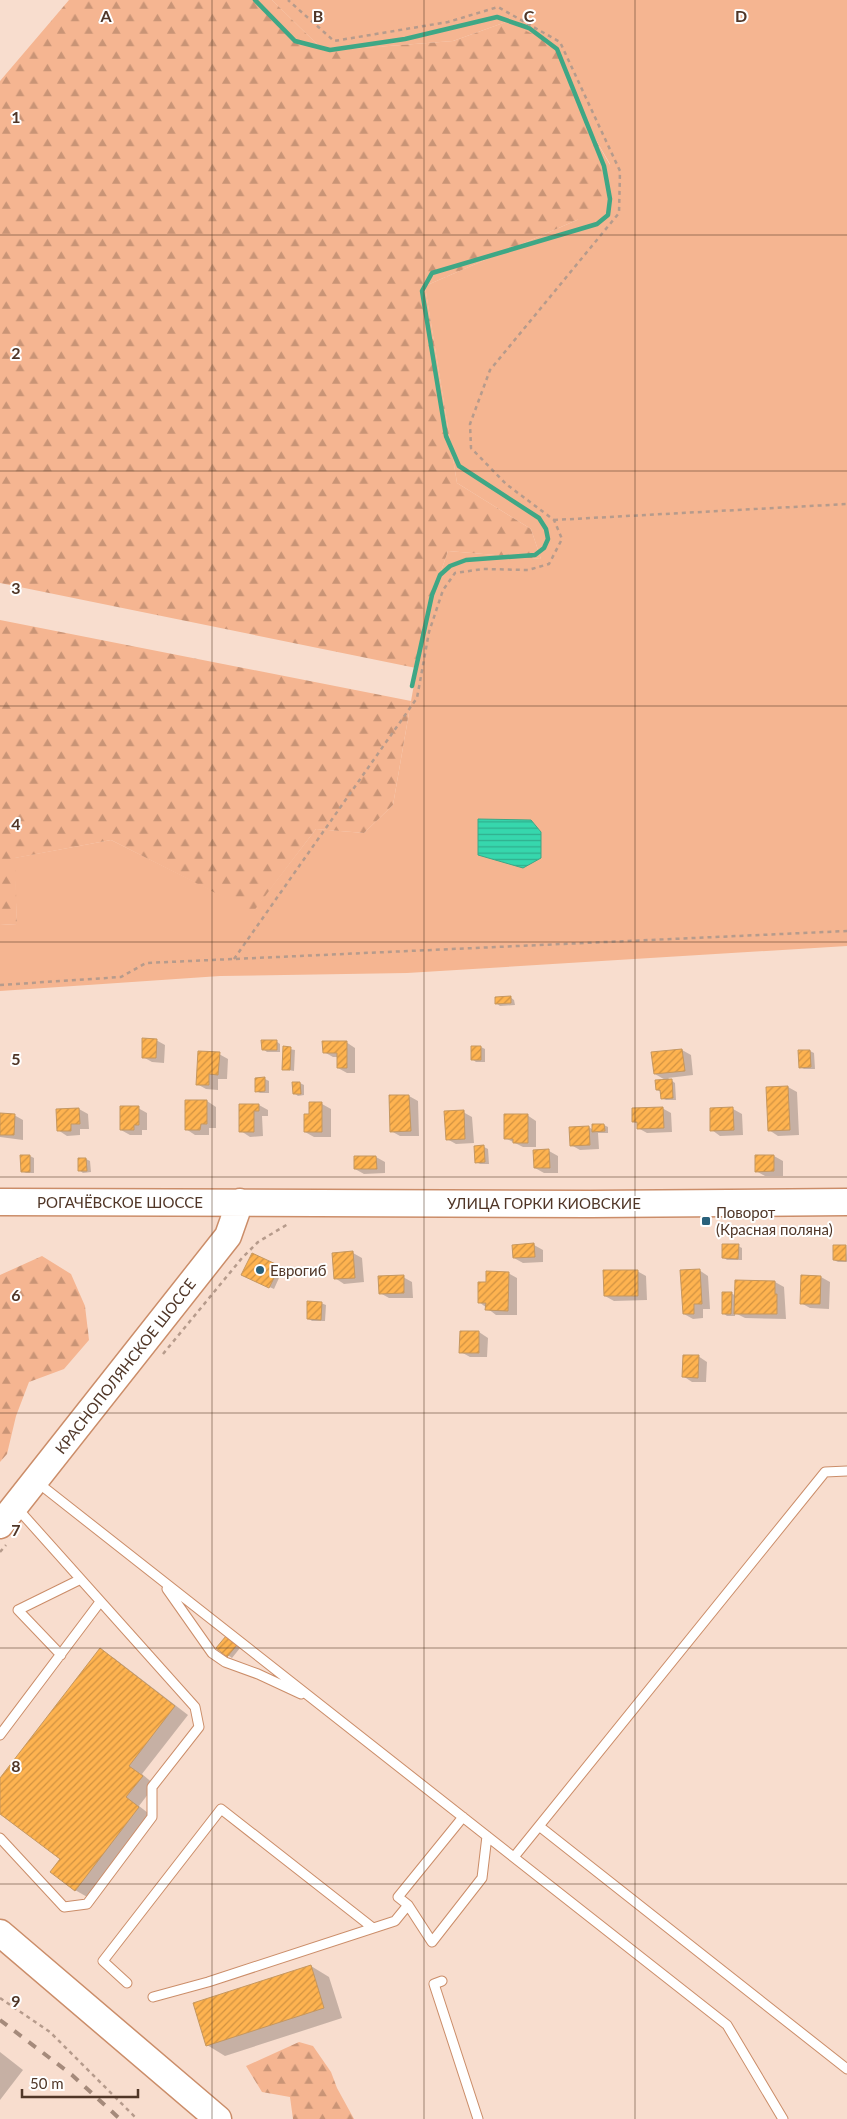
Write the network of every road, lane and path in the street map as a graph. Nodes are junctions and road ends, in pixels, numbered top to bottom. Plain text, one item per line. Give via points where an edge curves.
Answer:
1 (288, 0) edge
2 (847, 504) edge
3 (554, 520) junction
4 (847, 931) edge
5 (234, 959) junction
6 (0, 985) edge
7 (0, 1202) edge
8 (240, 1202) junction
9 (847, 1202) edge
10 (288, 1224) dead end
11 (161, 1356) dead end
12 (847, 1472) edge
13 (35, 1481) junction
14 (14, 1517) edge
15 (0, 1552) edge
16 (79, 1580) junction
17 (161, 1580) junction
18 (100, 1602) junction
19 (61, 1655) junction
20 (317, 1702) junction
21 (0, 1734) edge
22 (463, 1817) junction
23 (539, 1826) junction
24 (487, 1836) junction
25 (0, 1838) edge
26 (514, 1857) junction
27 (408, 1905) junction
28 (373, 1928) junction
29 (0, 1933) edge
30 (442, 1981) dead end
31 (127, 1982) dead end
32 (153, 1997) dead end
33 (0, 1998) edge
34 (847, 2069) edge
35 (137, 2119) edge
36 (218, 2119) edge
37 (478, 2119) edge
38 (783, 2119) edge

1 - 3 path via 334,41 448,22 498,7 560,42 620,171 618,213 490,370 470,424 472,448 506,484
2 - 3 path
3 - 5 path via 562,539 549,564 528,570 482,569 455,573 442,590 417,698
4 - 5 path
5 - 6 path via 146,963 122,977
7 - 8 main road, РОГАЧЁВСКОЕ ШОССЕ
8 - 9 main road, УЛИЦА ГОРКИ КИОВСКИЕ
8 - 13 main road, КРАСНОПОЛЯНСКОЕ ШОССЕ via 228,1236
10 - 11 path via 258,1242 242,1258
12 - 23 lane via 825,1472
13 - 14 main road, КРАСНОПОЛЯНСКОЕ ШОССЕ
13 - 17 lane
14 - 15 path
14 - 16 lane
16 - 18 lane
16 - 19 lane via 18,1610
17 - 20 lane
17 - 20 lane via 212,1653
18 - 19 lane
18 - 25 lane via 195,1707 199,1727 152,1787 152,1817 87,1904 64,1907
19 - 21 lane
20 - 22 lane
22 - 24 lane
22 - 27 lane via 398,1897
23 - 26 lane
23 - 34 lane
24 - 26 lane
24 - 27 lane via 482,1878 432,1942
26 - 38 lane via 727,2024
27 - 28 lane via 395,1921
28 - 31 lane via 221,1809 103,1961
28 - 32 lane
29 - 36 main road
30 - 37 lane via 434,1984
33 - 35 path via 50,2032

